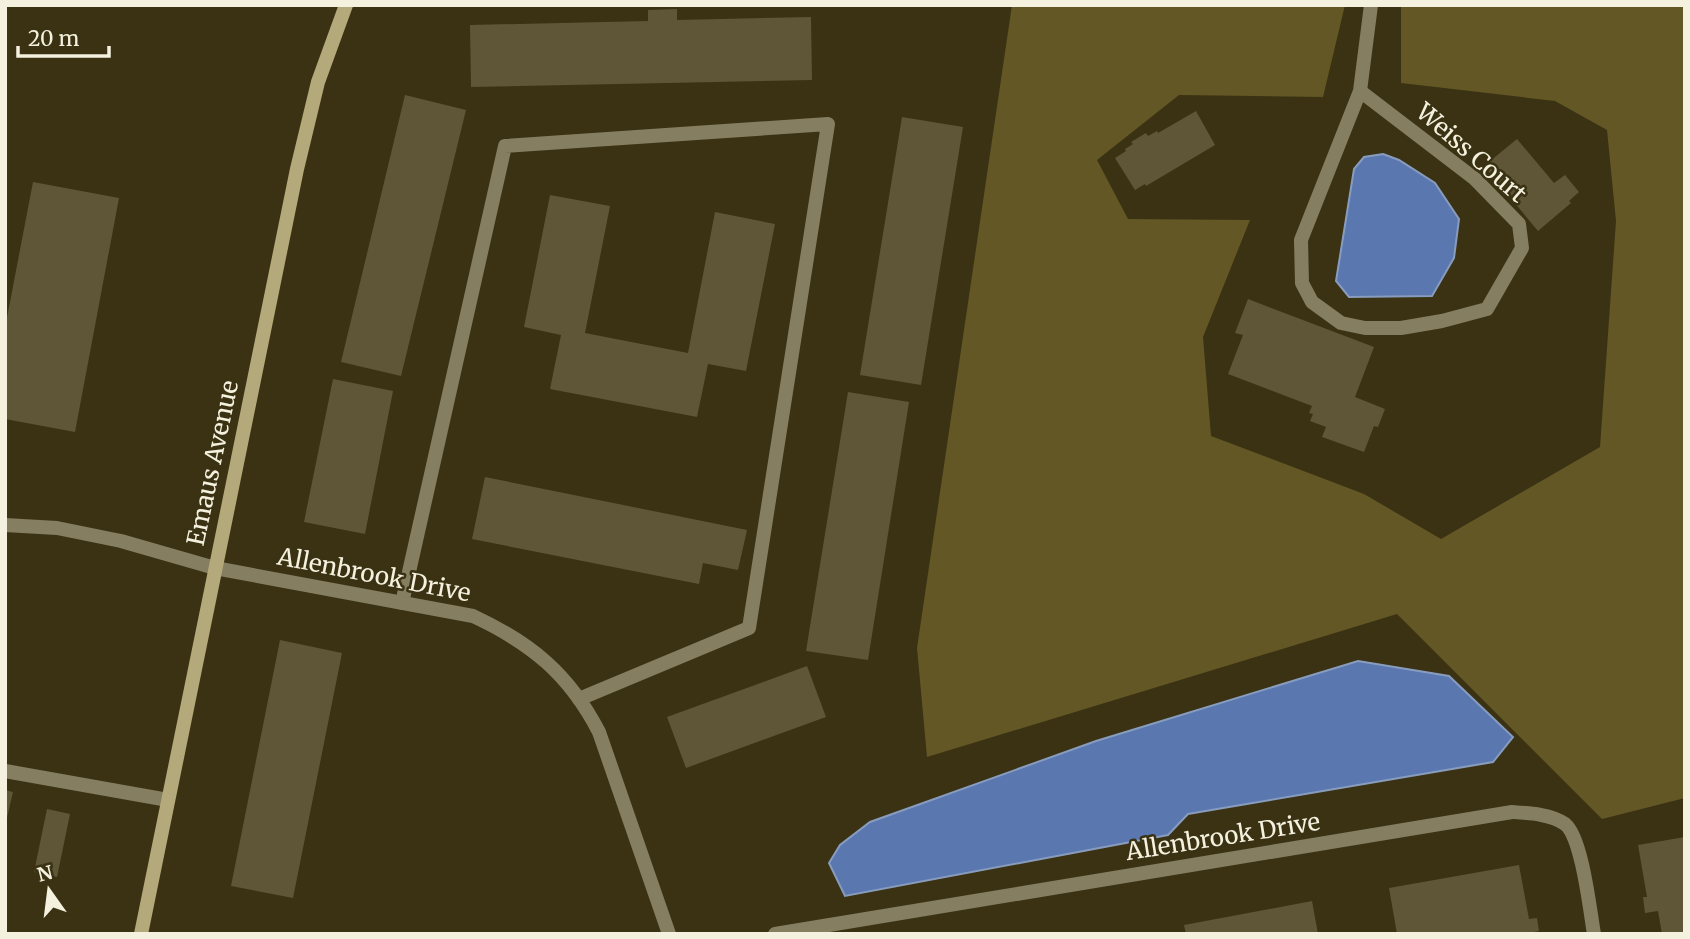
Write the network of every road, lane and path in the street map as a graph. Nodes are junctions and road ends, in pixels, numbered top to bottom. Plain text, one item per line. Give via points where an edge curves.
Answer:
1 (346, 5) edge
2 (1371, 5) edge
3 (1360, 91) junction
4 (5, 525) edge
5 (215, 568) junction
6 (402, 603) junction
7 (579, 699) junction
8 (5, 771) edge
9 (168, 800) junction
10 (141, 934) edge
11 (669, 934) edge
12 (775, 934) edge
13 (1594, 934) edge

1 - 5 main road, Emaus Avenue via 318,82 297,169
2 - 3 street, Weiss Court
3 - 3 street, Weiss Court via 1301,240 1302,283 1312,302 1341,323 1365,328 1401,328 1487,309 1522,248 1519,224 1475,179
4 - 5 street, Allenbrook Drive via 57,528 121,541
5 - 6 street, Allenbrook Drive
5 - 9 main road, Emaus Avenue
6 - 7 street, Allenbrook Drive via 473,616 506,632 542,657
6 - 7 street via 505,146 828,124 749,628
7 - 11 street, Allenbrook Drive via 598,732
8 - 9 street
9 - 10 main road, Emaus Avenue
12 - 13 street, Allenbrook Drive via 1512,812 1537,814 1566,825 1578,846

